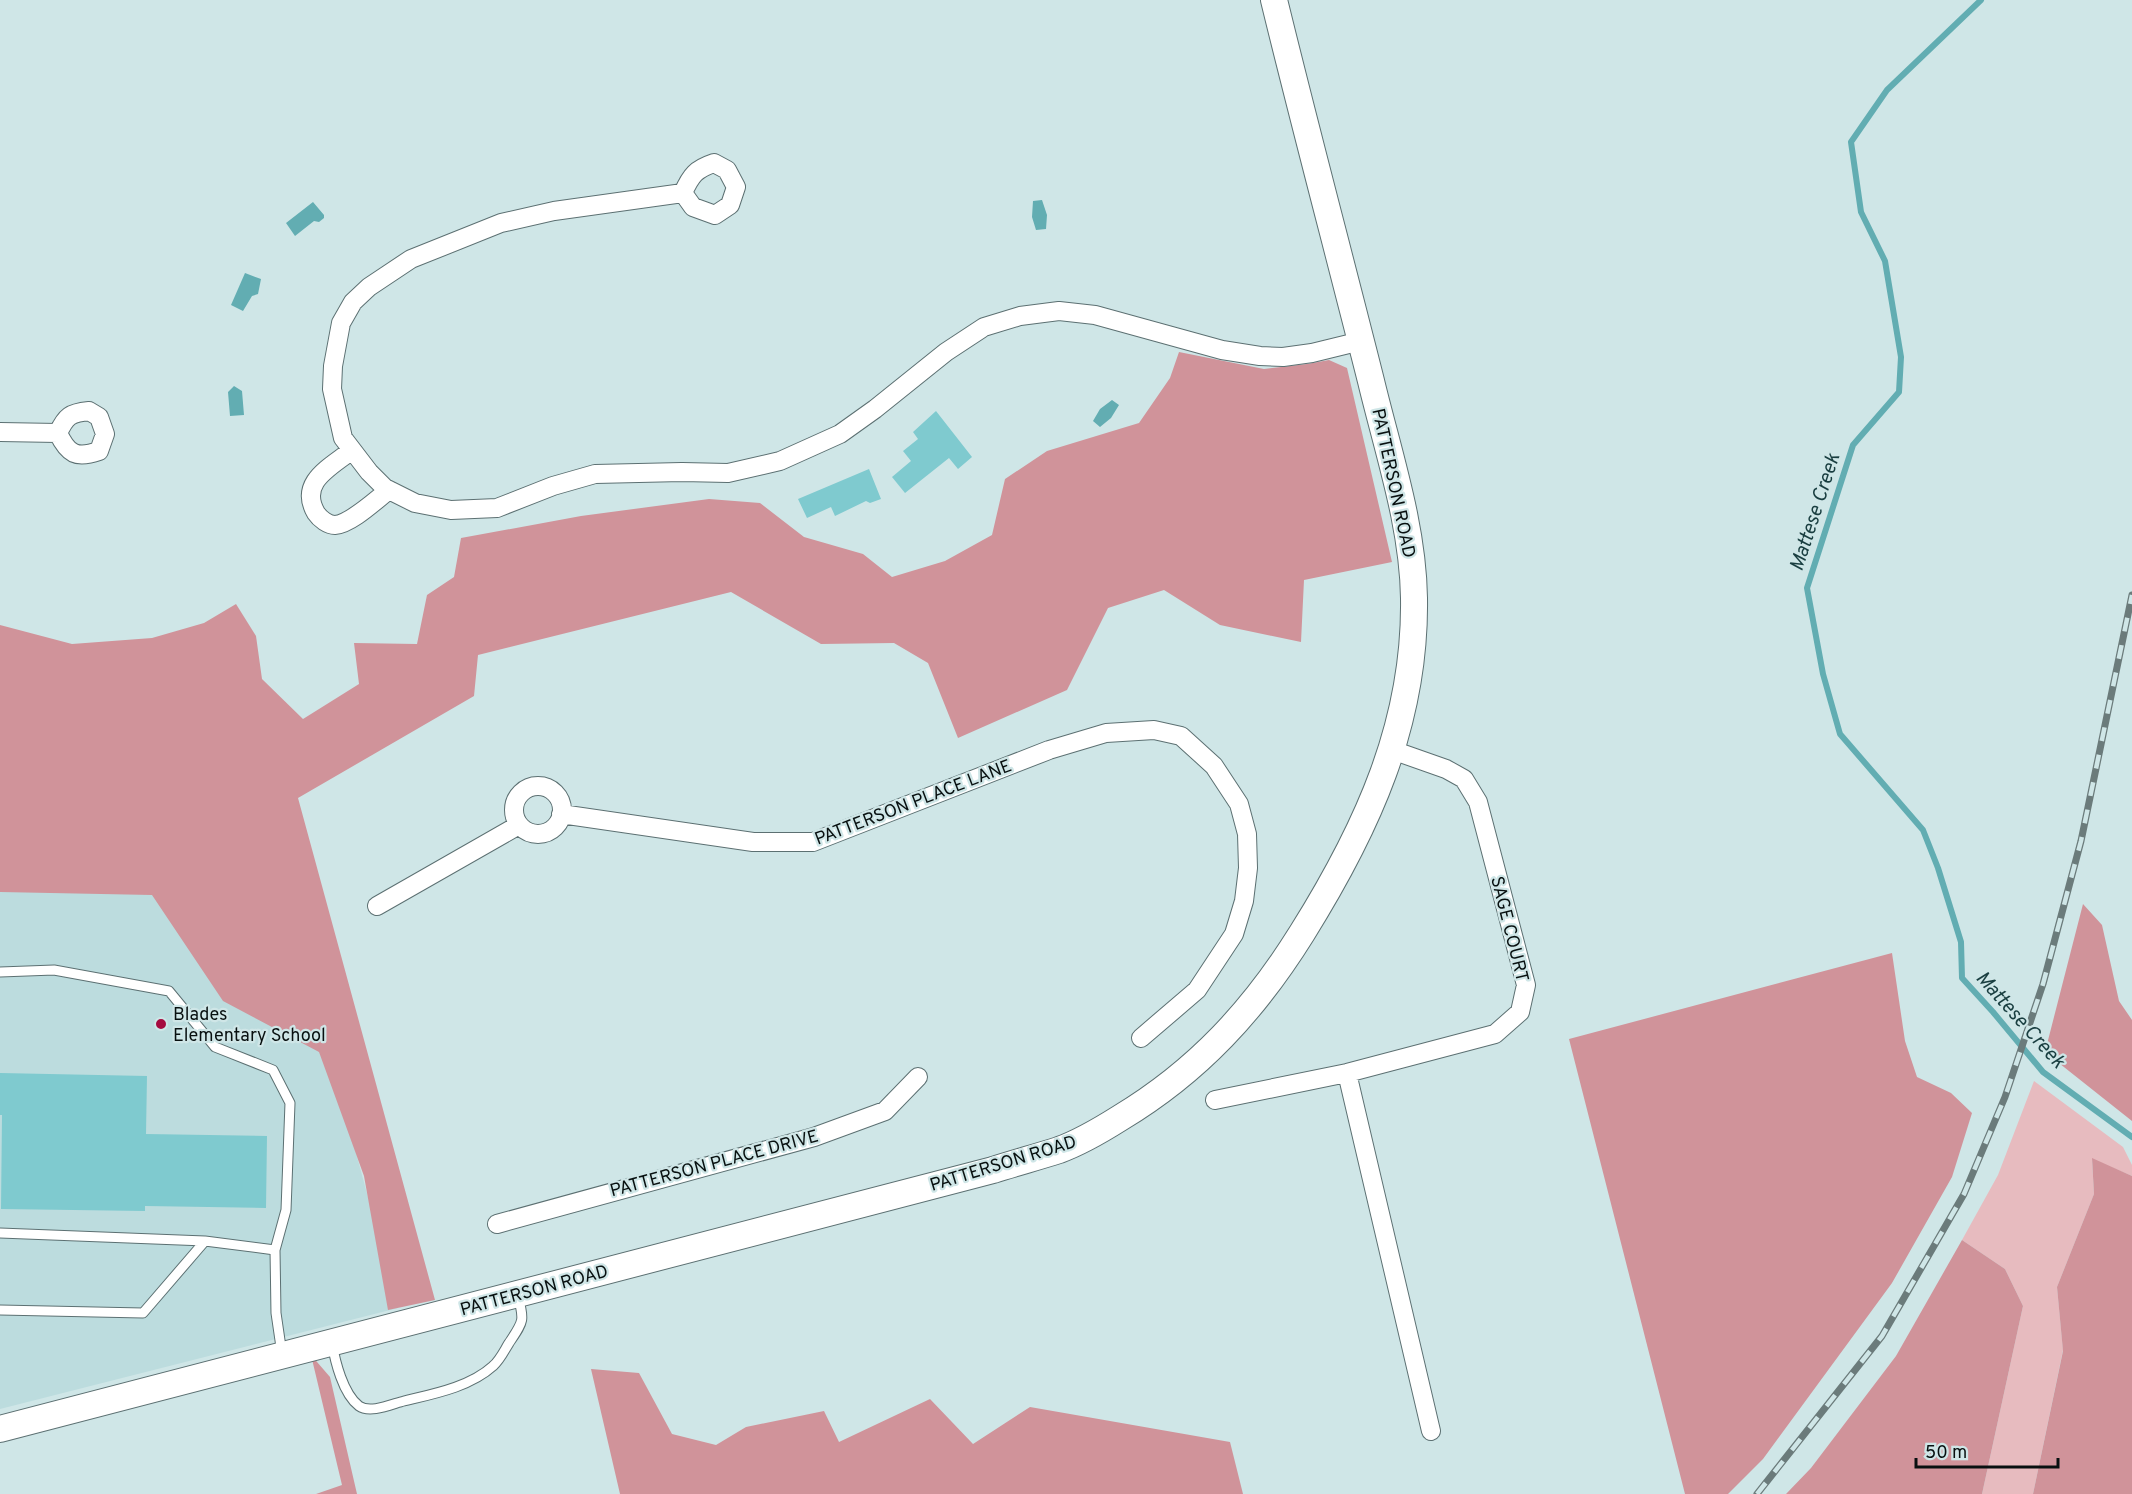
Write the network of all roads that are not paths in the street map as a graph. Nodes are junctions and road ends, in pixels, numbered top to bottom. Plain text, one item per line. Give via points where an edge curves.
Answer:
1 (1274, 0) edge
2 (683, 193) dead end
3 (1360, 340) junction
4 (0, 432) edge
5 (58, 433) dead end
6 (352, 450) junction
7 (389, 490) junction
8 (1392, 750) junction
9 (561, 814) junction
10 (519, 825) junction
11 (377, 906) dead end
12 (0, 972) edge
13 (1141, 1038) dead end
14 (1347, 1073) junction
15 (918, 1077) dead end
16 (1215, 1100) dead end
17 (497, 1224) dead end
18 (0, 1233) edge
19 (205, 1240) junction
20 (275, 1250) junction
21 (518, 1294) junction
22 (0, 1311) edge
23 (332, 1342) junction
24 (282, 1354) junction
25 (0, 1429) edge
26 (1431, 1431) dead end

1 - 3 street, PATTERSON ROAD
2 - 6 street via 554,211 501,223 411,260 378,280 353,302 344,319 333,366 332,389 343,438
3 - 7 street via 1312,353 1260,356 1222,350 1095,315 1059,311 1020,316 984,327 840,434 780,460 728,473 595,474 497,508 451,510 415,503
3 - 8 street, PATTERSON ROAD via 1412,561 1410,657
4 - 5 street
6 - 7 street
6 - 7 street via 319,475 310,490 312,506 320,519 334,525 349,520
8 - 14 street, SAGE COURT via 1464,779 1478,802 1526,985 1520,1012 1495,1034
8 - 21 street, PATTERSON ROAD via 1346,859 1267,985 1235,1026 1170,1085 1140,1106 1061,1149
9 - 10 street via 554,828 540,834 525,831
9 - 10 street via 555,793 533,786 515,801
9 - 13 street, PATTERSON PLACE LANE via 753,842 813,842 1049,750 1106,733 1154,730 1181,736 1214,766 1239,804 1247,834 1244,901 1234,934 1197,990
10 - 11 street
12 - 20 lane via 54,970 169,991 214,1047 273,1070 290,1103 286,1210
14 - 16 street, SAGE COURT
14 - 26 street
15 - 17 street, PATTERSON PLACE DRIVE via 885,1111 814,1137
18 - 19 lane
19 - 20 lane
19 - 22 lane via 143,1313
20 - 24 lane via 276,1313
21 - 23 street, PATTERSON ROAD
21 - 23 lane via 524,1314 495,1364 479,1377 382,1407 359,1407 344,1385
23 - 24 street, PATTERSON ROAD
24 - 25 street, PATTERSON ROAD

